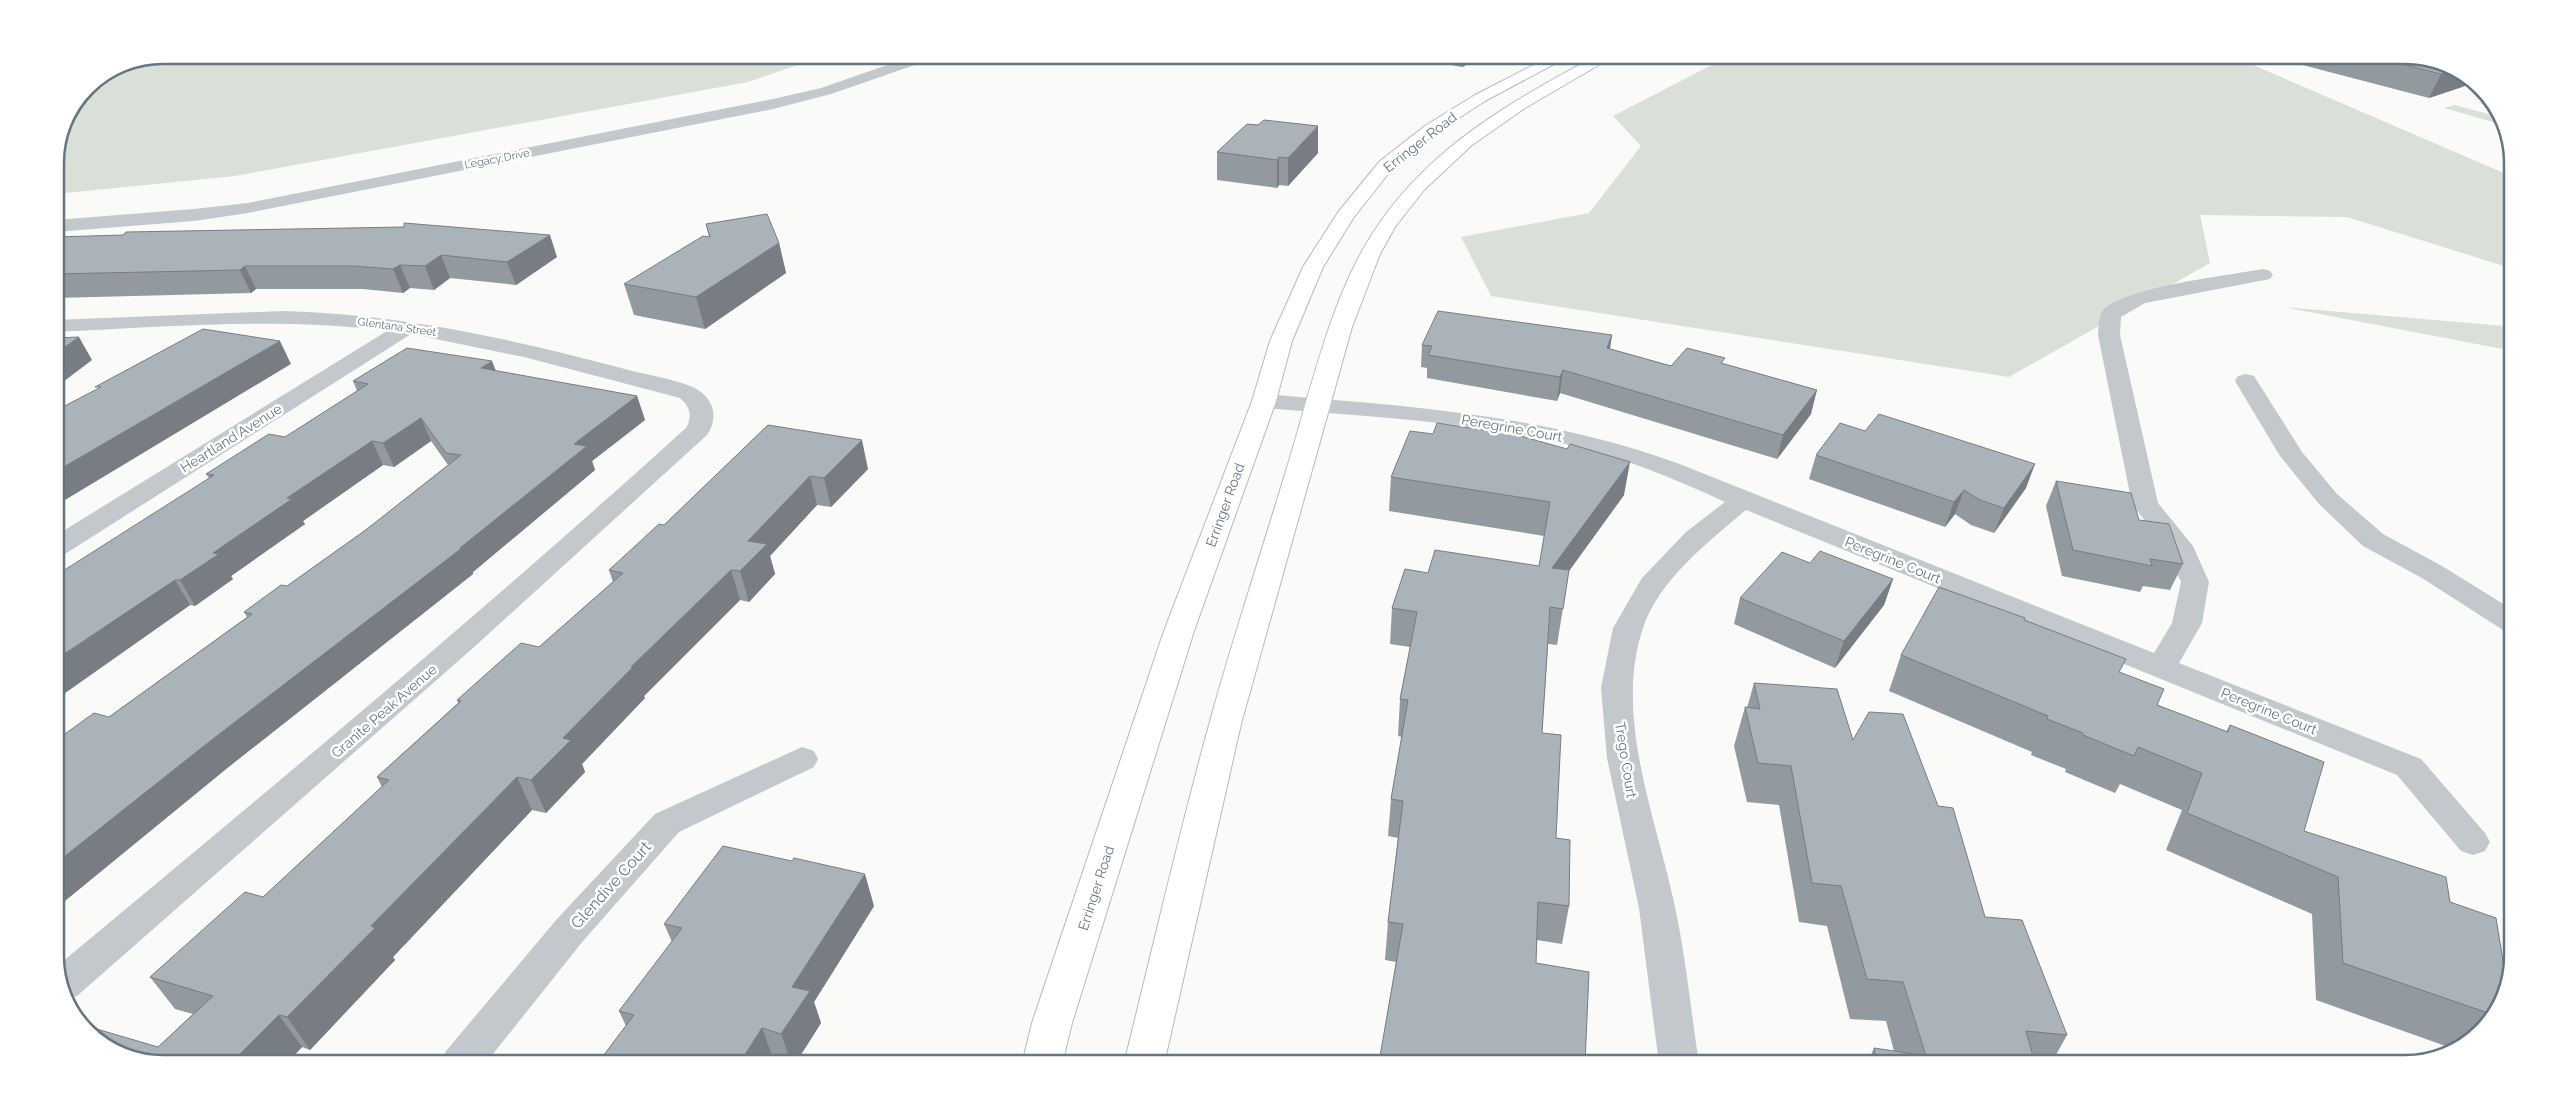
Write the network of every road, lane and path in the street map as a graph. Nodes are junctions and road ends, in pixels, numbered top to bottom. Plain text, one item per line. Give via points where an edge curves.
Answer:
1 (903, 64) edge
2 (1546, 64) edge
3 (1592, 64) edge
4 (64, 225) edge
5 (2263, 275) dead end
6 (64, 326) edge
7 (406, 328) junction
8 (2246, 381) dead end
9 (1264, 400) junction
10 (1318, 405) junction
11 (698, 430) joint
12 (1743, 500) junction
13 (64, 542) edge
14 (2504, 617) edge
15 (2162, 668) junction
16 (802, 759) dead end
17 (2473, 842) dead end
18 (67, 980) edge
19 (467, 1055) edge
20 (1044, 1055) edge
21 (1146, 1055) edge
22 (1678, 1055) edge

1 - 4 street, Legacy Drive via 773,104 301,198 194,215
2 - 9 main road, Erringer Road via 1480,98 1431,129 1386,165 1346,214 1313,266 1281,341
3 - 10 main road, Erringer Road via 1497,116 1455,149 1394,215 1363,269 1341,327
5 - 15 street via 2139,298 2111,314 2108,335 2145,504 2179,546 2195,582 2187,623
6 - 7 street, Glentana Street via 308,317
7 - 11 street, Glentana Street via 483,340 688,393 701,403 704,415
7 - 13 street, Heartland Avenue
8 - 14 street via 2292,456 2328,499 2373,540
9 - 10 street, Peregrine Court
9 - 20 main road, Erringer Road via 1178,631
10 - 12 street, Peregrine Court via 1466,418 1541,431 1689,474
10 - 21 main road, Erringer Road via 1225,724
11 - 18 street, Granite Peak Avenue via 567,551 388,708
12 - 15 street, Peregrine Court
12 - 22 street, Trego Court via 1696,538 1656,578 1628,628 1616,688 1623,758 1657,908
15 - 17 street, Peregrine Court via 2408,767
16 - 19 street, Glendive Court via 667,823 570,930

